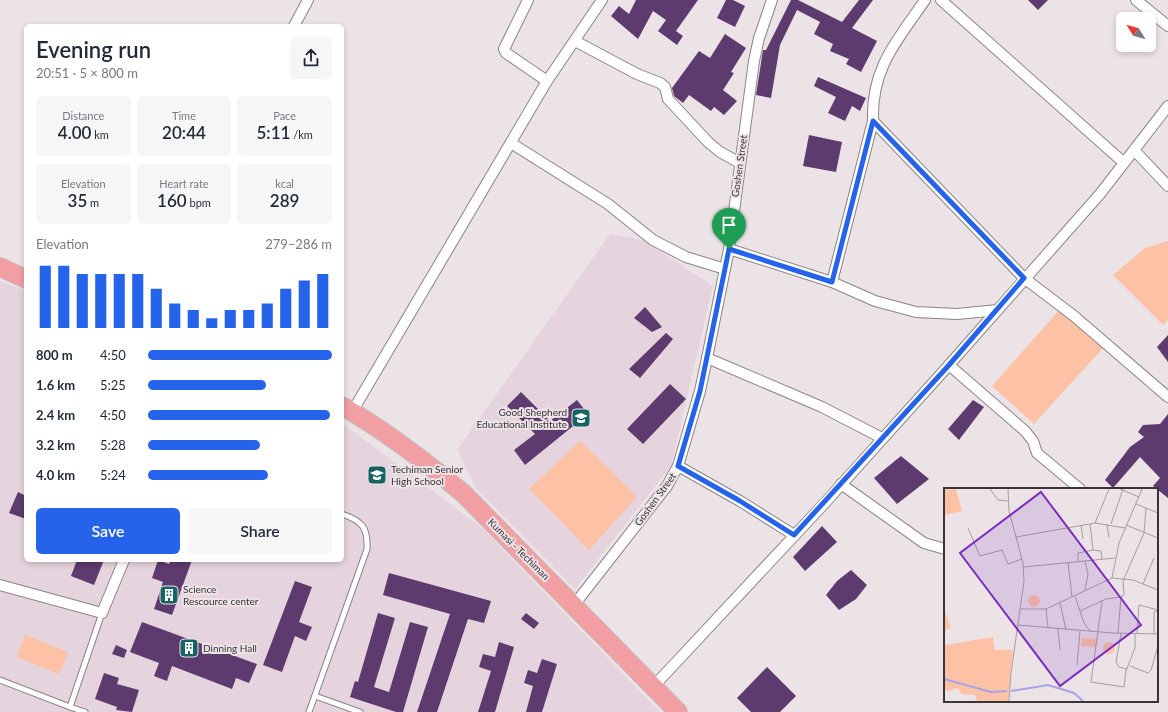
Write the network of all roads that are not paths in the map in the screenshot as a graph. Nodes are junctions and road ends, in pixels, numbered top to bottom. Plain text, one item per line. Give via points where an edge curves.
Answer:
1 (308, 0) edge
2 (528, 0) edge
3 (602, 0) edge
4 (772, 0) edge
5 (925, 0) edge
6 (941, 0) edge
7 (1136, 0) edge
8 (295, 24) edge
9 (1168, 26) edge
10 (575, 41) junction
11 (547, 81) junction
12 (1168, 106) edge
13 (873, 121) junction
14 (511, 143) junction
15 (1134, 150) junction
16 (1123, 162) junction
17 (740, 163) junction
18 (1168, 186) edge
19 (729, 249) junction
20 (0, 268) edge
21 (725, 269) junction
22 (1024, 278) junction
23 (24, 279) edge
24 (832, 282) junction
25 (998, 310) junction
26 (707, 358) junction
27 (949, 365) junction
28 (1168, 397) edge
29 (347, 409) edge
30 (882, 438) junction
31 (678, 466) junction
32 (841, 484) junction
33 (1079, 488) edge
34 (344, 515) edge
35 (794, 535) junction
36 (944, 549) edge
37 (123, 562) edge
38 (0, 585) edge
39 (574, 605) junction
40 (102, 613) junction
41 (0, 680) edge
42 (653, 687) junction
43 (315, 696) junction
44 (70, 707) junction
45 (85, 712) edge
46 (309, 712) edge
47 (360, 712) edge
48 (678, 712) edge

1 - 8 street
2 - 11 street via 504,49 506,53
3 - 10 street
4 - 17 street, Goshen Street via 754,61
5 - 13 street via 902,30 886,58 875,87 872,103
6 - 16 street
7 - 9 street
10 - 11 street
10 - 17 street via 660,83 665,88 668,99 708,142
11 - 14 street
12 - 15 street
13 - 22 street
13 - 24 street
14 - 21 street via 608,204 653,240 686,257
14 - 29 street
15 - 16 street
15 - 18 street
16 - 22 street via 1100,194
17 - 19 street, Goshen Street
19 - 21 street, Goshen Street
19 - 24 street
20 - 23 highway
21 - 26 street, Goshen Street
22 - 25 street
22 - 28 street via 1074,316
24 - 25 street via 875,301 916,312 957,314
25 - 27 street
26 - 30 street via 822,407
26 - 31 street, Goshen Street
27 - 30 street
27 - 33 street via 1025,431 1033,441 1037,453
29 - 39 highway, Kumasi - Techiman via 430,466 464,494
30 - 32 street
31 - 35 street
31 - 39 street, Goshen Street via 666,486
32 - 35 street
32 - 36 street via 924,543
34 - 43 lane via 355,518 363,525 368,534 367,549
35 - 42 street
37 - 40 street
38 - 40 street
39 - 42 highway, Kumasi - Techiman
40 - 44 lane
41 - 44 lane
42 - 48 highway, Kumasi - Techiman
43 - 46 lane
43 - 47 lane
44 - 45 lane

